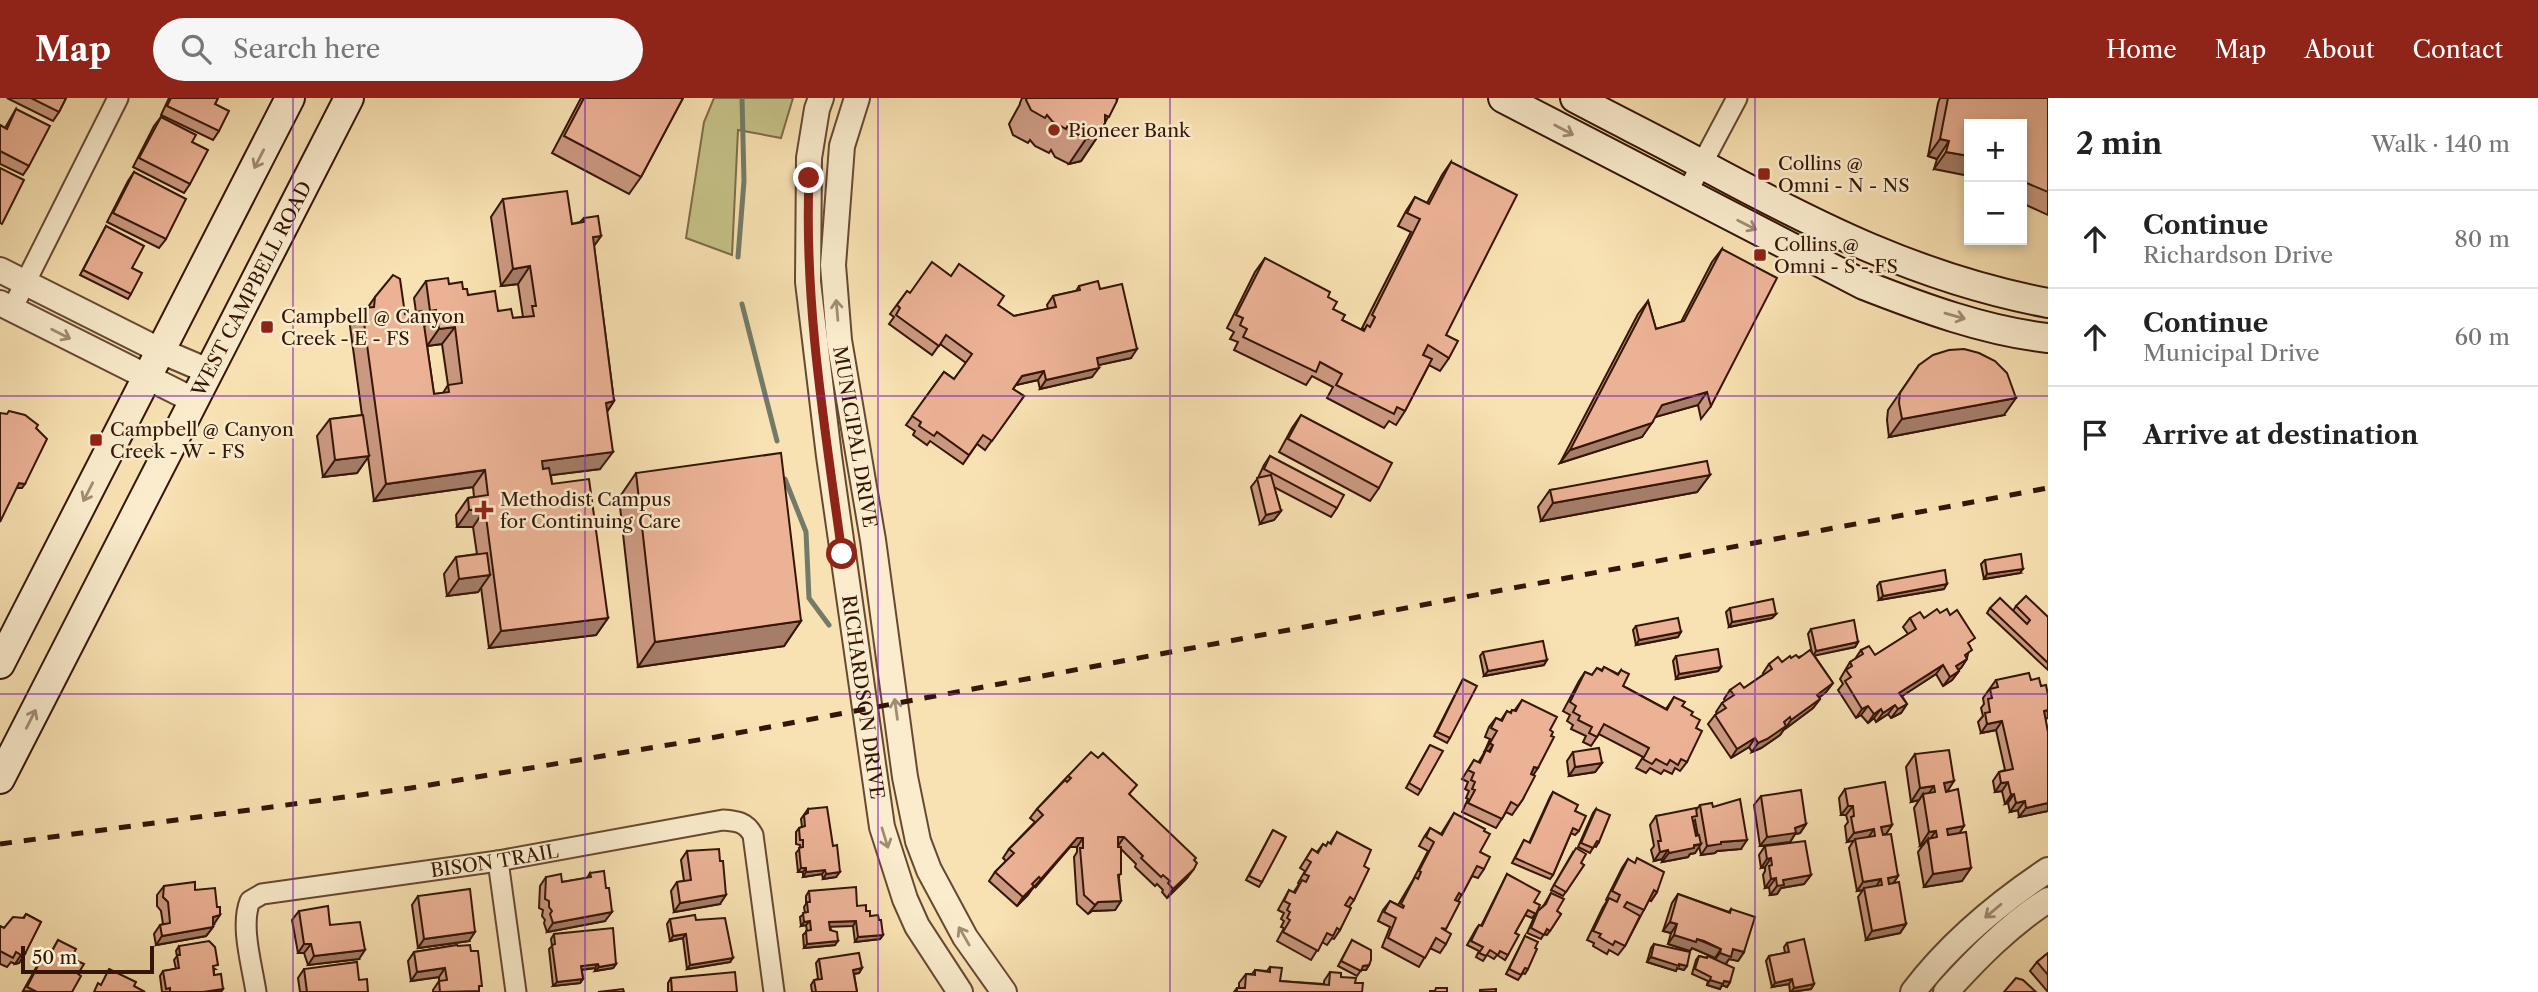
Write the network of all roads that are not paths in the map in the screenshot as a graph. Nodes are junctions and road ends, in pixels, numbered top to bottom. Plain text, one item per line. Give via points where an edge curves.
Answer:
1 (118, 98) edge
2 (290, 98) edge
3 (349, 98) edge
4 (821, 98) edge
5 (857, 98) edge
6 (1503, 98) edge
7 (1575, 98) edge
8 (1737, 98) edge
9 (1702, 164) junction
10 (1686, 194) junction
11 (0, 270) edge
12 (25, 283) junction
13 (2048, 303) edge
14 (6, 306) edge
15 (2048, 338) edge
16 (814, 342) joint
17 (162, 351) junction
18 (208, 371) junction
19 (147, 378) junction
20 (193, 400) junction
21 (870, 523) junction
22 (839, 528) junction
23 (0, 664) edge
24 (905, 777) joint
25 (0, 779) edge
26 (498, 861) junction
27 (2048, 870) edge
28 (2048, 900) edge
29 (256, 992) edge
30 (516, 992) edge
31 (774, 992) edge
32 (960, 992) edge
33 (1003, 992) edge
34 (1913, 992) edge
35 (1946, 992) edge

1 - 12 street
2 -> 17 main road
3 - 18 main road, WEST CAMPBELL ROAD
4 - 16 street, MUNICIPAL DRIVE via 809,170 808,282
21 -> 5 street, MUNICIPAL DRIVE via 839,340 833,265 842,146
6 -> 10 main road
7 - 9 main road
8 - 9 street
9 - 10 street
9 - 13 main road via 1868,248 1930,272
10 -> 15 main road via 1877,290 2017,335
11 - 12 street
12 - 14 street
12 - 17 street
14 -> 19 street
16 - 22 street, RICHARDSON DRIVE
17 - 18 street
17 - 19 main road
18 - 20 main road, WEST CAMPBELL ROAD
19 - 20 street
19 -> 23 main road
25 -> 20 main road, WEST CAMPBELL ROAD
21 - 22 street
24 -> 21 street, MUNICIPAL DRIVE
22 -> 32 street, RICHARDSON DRIVE via 882,827 917,926
33 -> 24 street, RICHARDSON DRIVE via 965,937 929,870
26 - 29 street, BISON TRAIL via 262,894 250,901 246,910
26 - 30 street
26 - 31 street, BISON TRAIL via 738,821 753,835
27 -> 34 street via 1958,940
28 - 35 street via 1973,961

